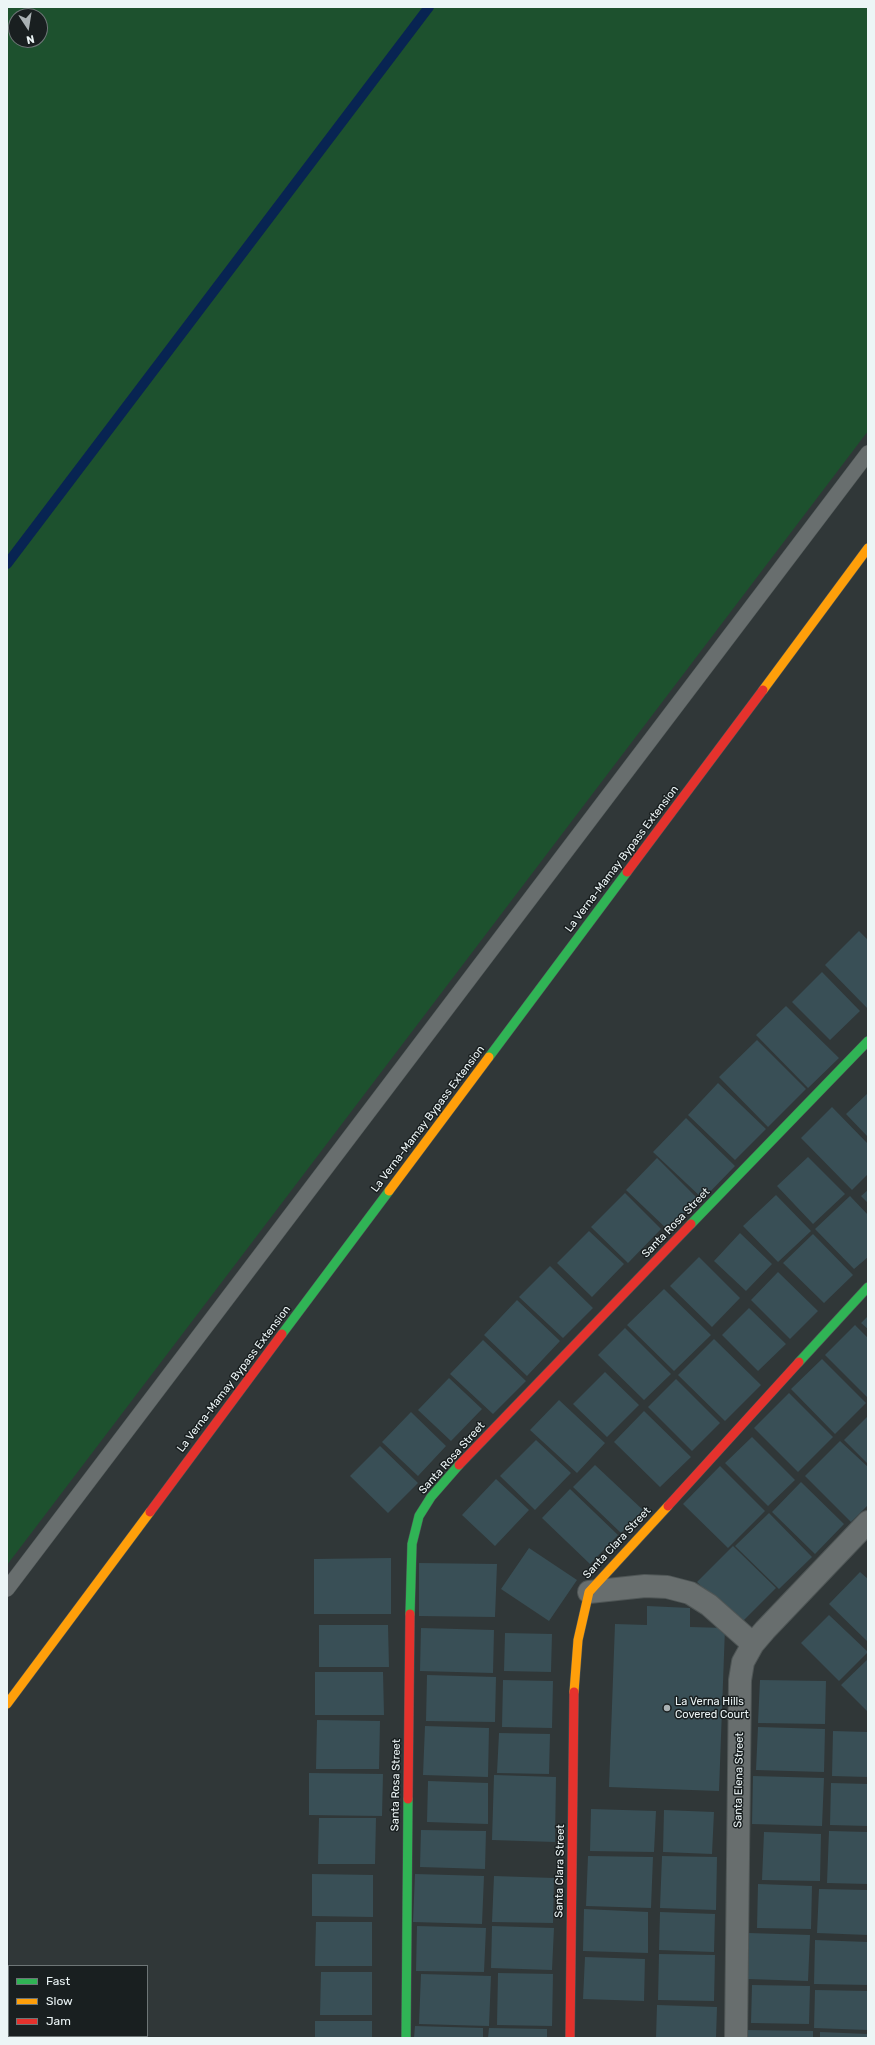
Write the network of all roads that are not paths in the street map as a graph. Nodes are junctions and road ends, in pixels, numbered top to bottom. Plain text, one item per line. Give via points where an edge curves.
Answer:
1 (868, 453) edge
2 (868, 548) edge
3 (868, 1041) edge
4 (868, 1287) edge
5 (868, 1522) edge
6 (7, 1589) edge
7 (589, 1592) junction
8 (753, 1644) junction
9 (7, 1704) edge
10 (406, 2038) edge
11 (570, 2038) edge
12 (736, 2038) edge

1 - 6 lane
2 - 9 street, La Verna-Mamay Bypass Extension
3 - 10 street, Santa Rosa Street via 456,1468 431,1497 419,1516 412,1544 410,1578
4 - 7 street, Santa Clara Street
5 - 8 street, Santa Elena Street
7 - 8 street via 645,1586 667,1587 690,1593 709,1605
7 - 11 street, Santa Clara Street via 578,1640 574,1684
8 - 12 street, Santa Elena Street via 743,1662 740,1680

